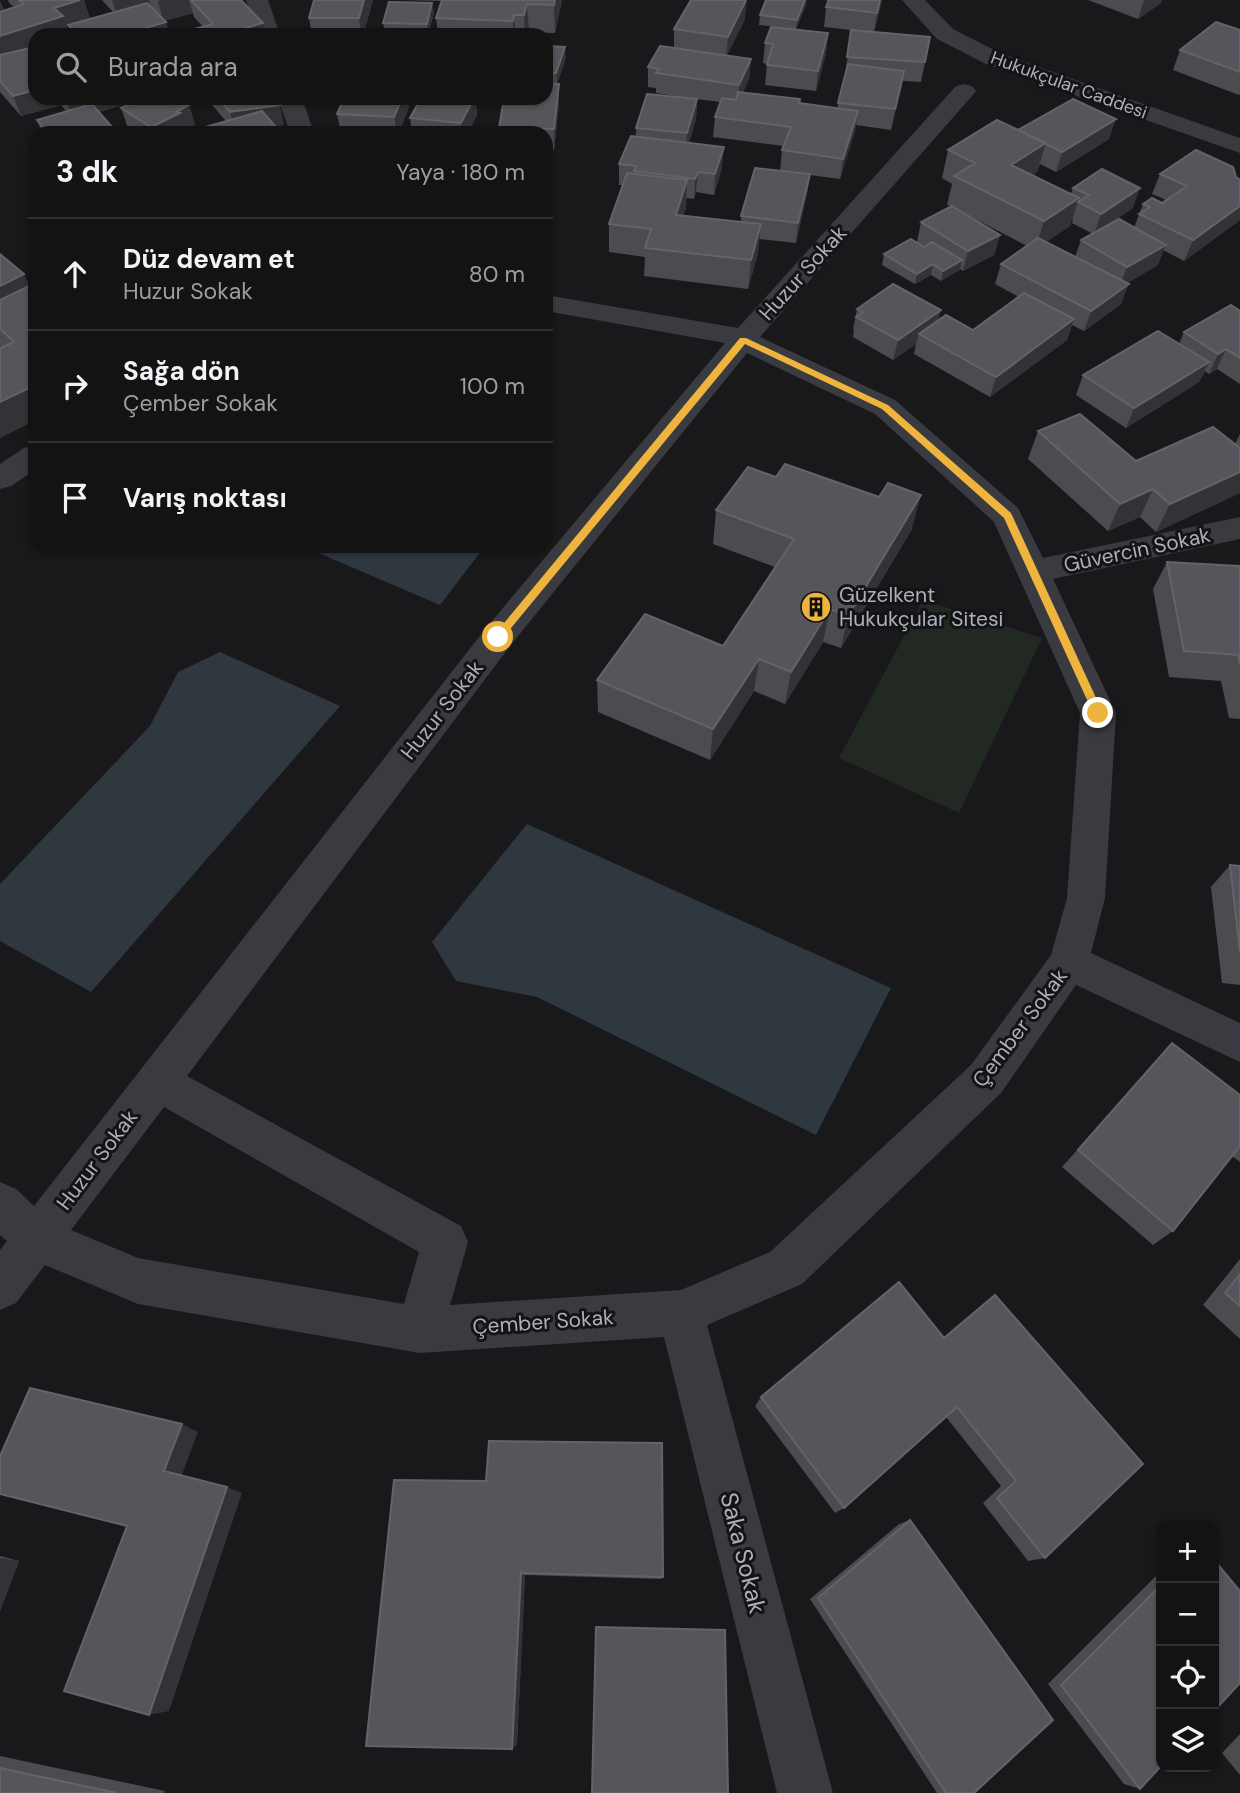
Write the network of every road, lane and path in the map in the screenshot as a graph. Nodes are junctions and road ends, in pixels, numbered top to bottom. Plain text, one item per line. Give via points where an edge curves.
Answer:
1 (257, 0) edge
2 (913, 0) edge
3 (267, 28) edge
4 (964, 91) dead end
5 (292, 105) edge
6 (300, 126) edge
7 (1240, 146) edge
8 (553, 304) edge
9 (743, 340) junction
10 (28, 459) edge
11 (0, 479) edge
12 (1240, 528) edge
13 (1033, 572) junction
14 (1069, 962) junction
15 (1240, 1043) edge
16 (157, 1081) junction
17 (0, 1204) edge
18 (37, 1239) junction
19 (0, 1287) edge
20 (681, 1313) junction
21 (420, 1330) junction
22 (805, 1793) edge

1 - 3 street
2 - 7 street, Hukukçular Caddesi via 945,34 994,59
4 - 9 street, Huzur Sokak
5 - 6 street
8 - 9 street, Çember Sokak via 710,330
9 - 13 street, Çember Sokak via 885,407 1007,516
9 - 16 street, Huzur Sokak via 498,637
10 - 11 street
12 - 13 street, Güvercin Sokak
13 - 14 street, Çember Sokak via 1098,713 1086,898
14 - 15 street
14 - 20 street, Çember Sokak via 986,1079 786,1268
16 - 18 street, Huzur Sokak
16 - 21 street via 444,1242
17 - 18 street, Çember Sokak
18 - 19 street, Huzur Sokak
18 - 21 street, Çember Sokak via 138,1281
20 - 21 street, Çember Sokak
20 - 22 street, Saka Sokak

